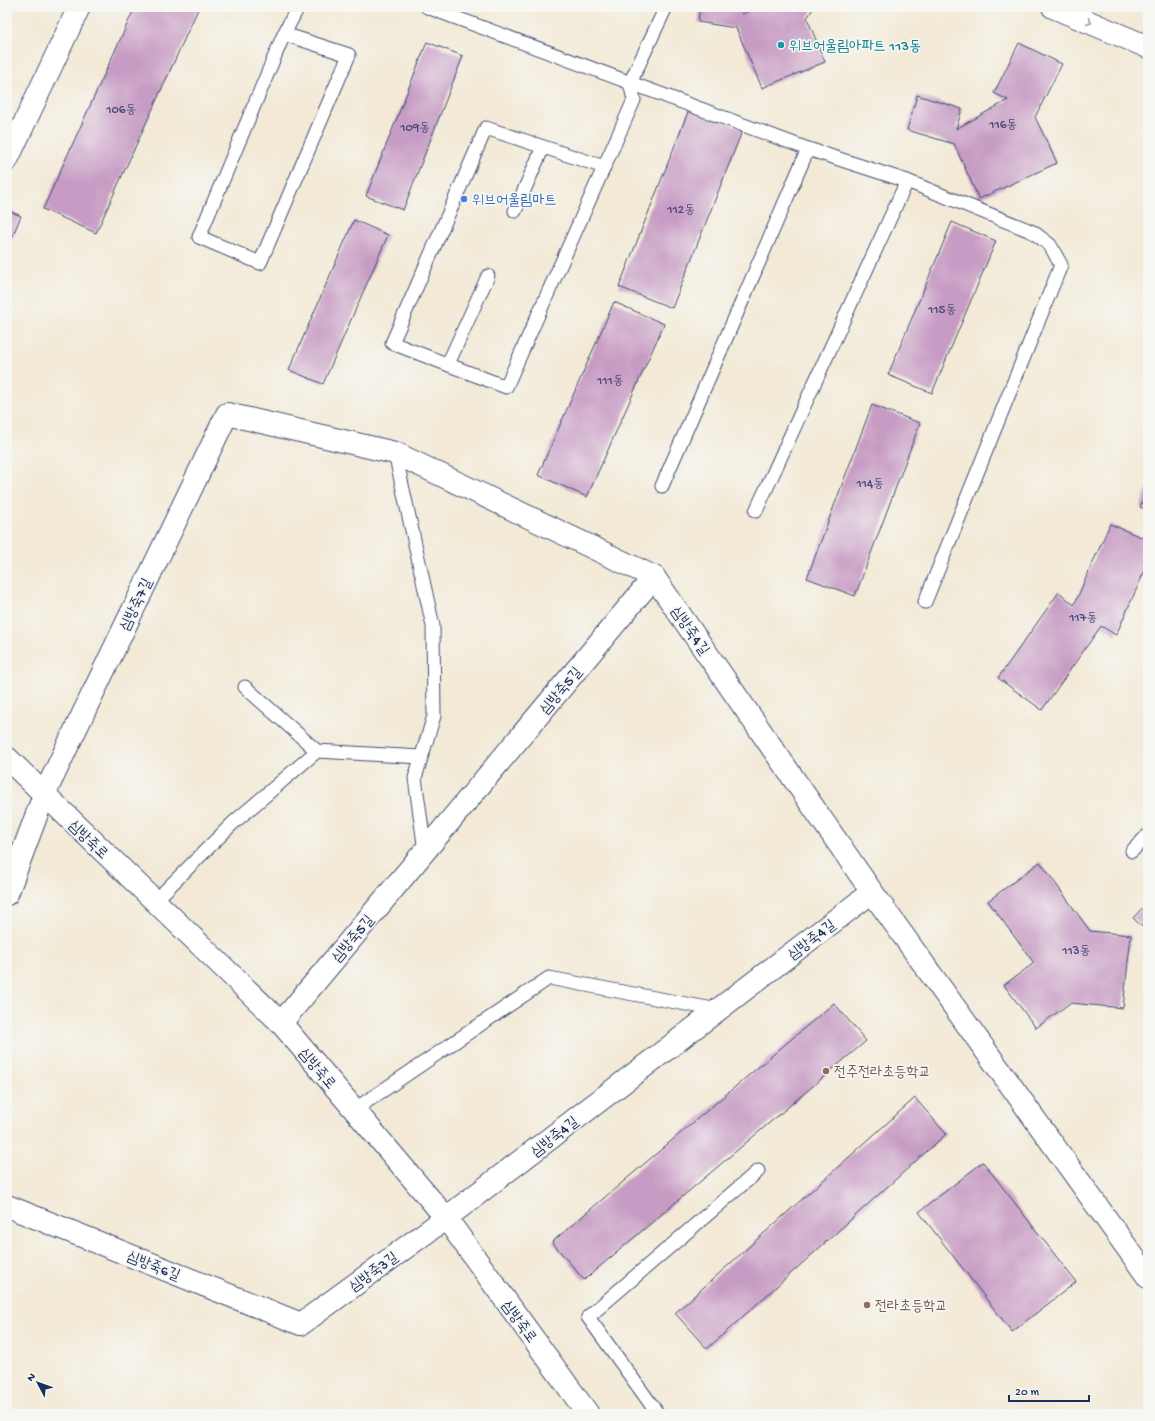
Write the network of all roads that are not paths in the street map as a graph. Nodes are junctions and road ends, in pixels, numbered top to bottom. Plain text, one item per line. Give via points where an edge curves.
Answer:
1 (79, 7) edge
2 (298, 7) edge
3 (427, 7) edge
4 (666, 7) edge
5 (1053, 7) edge
6 (284, 34) junction
7 (1148, 47) edge
8 (630, 83) junction
9 (543, 147) junction
10 (808, 150) junction
11 (7, 160) edge
12 (604, 167) junction
13 (907, 181) junction
14 (515, 211) dead end
15 (488, 276) dead end
16 (448, 364) junction
17 (394, 453) junction
18 (662, 486) dead end
19 (756, 511) dead end
20 (654, 577) junction
21 (925, 602) dead end
22 (245, 687) dead end
23 (317, 751) junction
24 (421, 757) junction
25 (7, 758) edge
26 (44, 795) junction
27 (1148, 835) edge
28 (425, 851) junction
29 (1132, 852) dead end
30 (872, 892) junction
31 (7, 894) edge
32 (154, 902) junction
33 (718, 1010) junction
34 (281, 1023) junction
35 (354, 1110) junction
36 (758, 1170) dead end
37 (7, 1206) edge
38 (446, 1218) junction
39 (1148, 1277) edge
40 (301, 1324) joint
41 (588, 1414) edge
42 (658, 1414) edge

1 - 11 street
2 - 6 lane
3 - 8 lane
4 - 8 lane
5 -> 7 street
6 - 6 lane via 199,237 260,263 349,55
8 - 10 lane
8 - 12 lane via 634,100
9 - 12 lane
9 - 14 lane
9 - 16 lane via 486,128 392,343
10 - 13 lane
10 - 18 lane
12 - 16 lane via 506,387
13 - 19 lane
13 - 21 lane via 1033,232 1050,245 1061,265
15 - 16 lane
17 - 20 street
17 - 24 lane via 433,626 434,716
17 - 26 street, 심방죽7길 via 227,414
20 - 28 street, 심방죽5길
20 - 30 street, 심방죽4길
22 - 23 lane
23 - 24 lane
23 - 32 lane via 232,824
24 - 28 lane via 415,778
25 - 26 street, 심방죽로
26 - 31 street
26 - 32 street, 심방죽로
27 - 29 lane
28 - 34 street, 심방죽5길
30 - 33 street, 심방죽4길
30 - 39 street
32 - 34 street, 심방죽로
33 - 35 lane via 549,978
33 - 38 street, 심방죽4길
34 - 35 street, 심방죽로
35 - 38 street, 심방죽로
36 - 42 lane via 588,1317
37 - 40 street, 심방죽6길
38 - 40 street, 심방죽3길
38 - 41 street, 심방죽로

